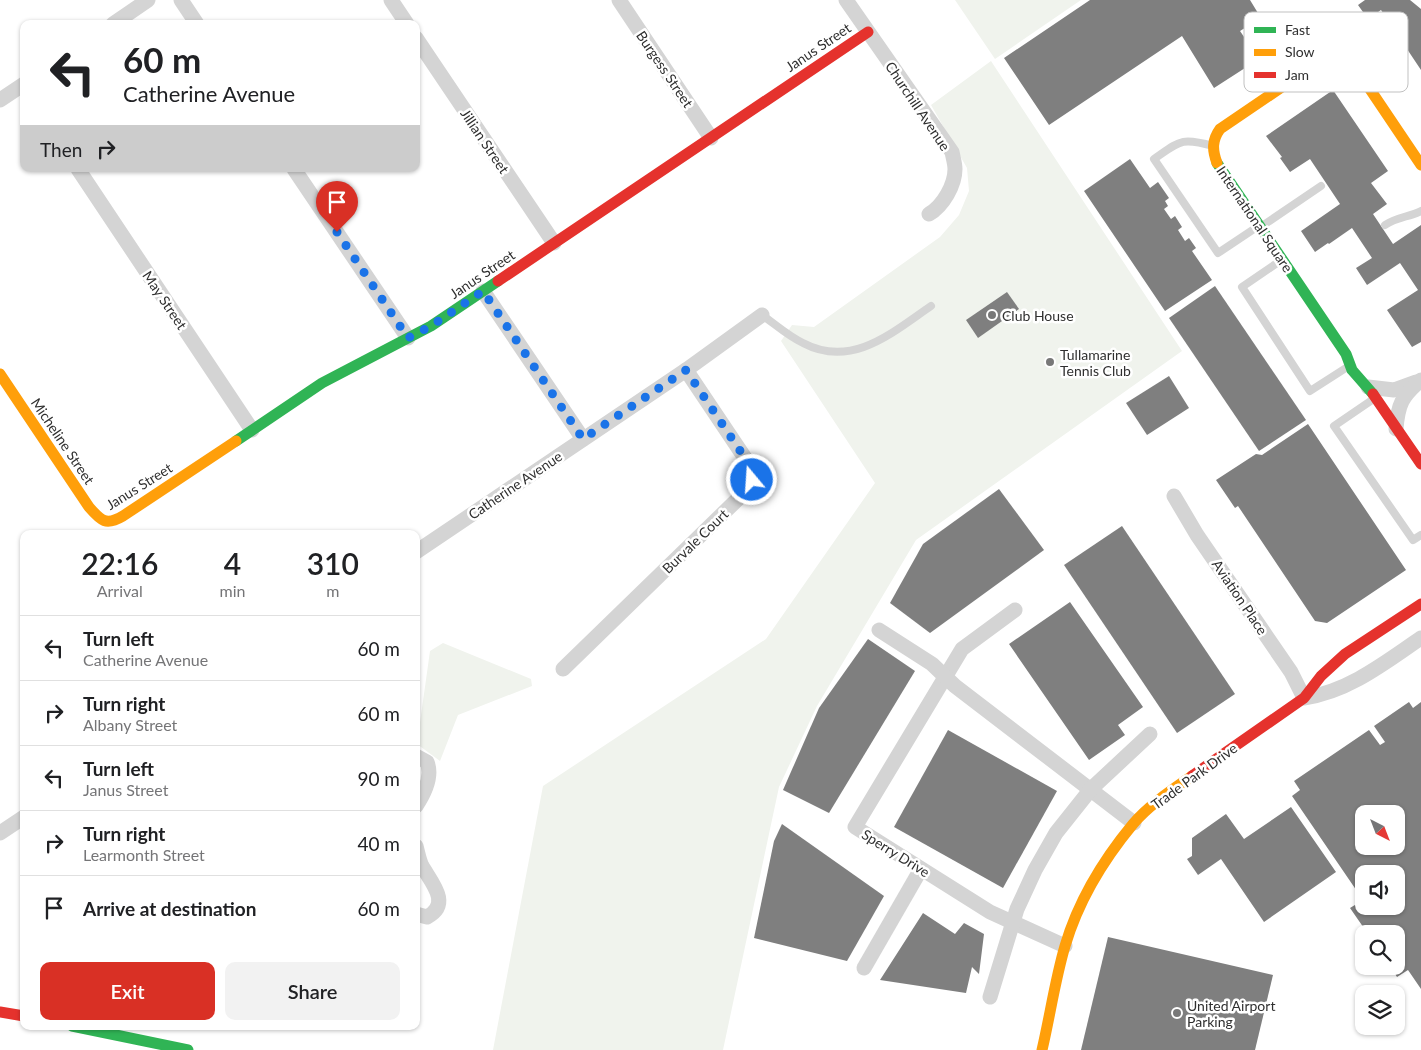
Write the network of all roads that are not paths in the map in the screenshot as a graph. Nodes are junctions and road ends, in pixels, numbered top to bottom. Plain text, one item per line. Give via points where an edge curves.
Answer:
1 (148, 0) edge
2 (181, 0) edge
3 (391, 0) edge
4 (619, 0) edge
5 (846, 0) edge
6 (119, 20) edge
7 (194, 20) edge
8 (404, 20) edge
9 (868, 32) junction
10 (420, 44) edge
11 (20, 88) edge
12 (1274, 92) edge
13 (1372, 92) edge
14 (0, 100) edge
15 (710, 138) junction
16 (1213, 146) junction
17 (1421, 165) edge
18 (80, 172) edge
19 (296, 172) edge
20 (1321, 186) dead end
21 (1421, 210) edge
22 (929, 214) dead end
23 (1385, 225) dead end
24 (1260, 226) junction
25 (554, 243) junction
26 (1282, 259) junction
27 (483, 291) junction
28 (931, 306) dead end
29 (762, 315) joint
30 (408, 338) junction
31 (1350, 364) junction
32 (686, 370) junction
33 (0, 374) edge
34 (1420, 380) edge
35 (1372, 393) junction
36 (1396, 429) junction
37 (252, 430) junction
38 (583, 439) junction
39 (1421, 464) edge
40 (1174, 496) dead end
41 (104, 522) joint
42 (1421, 535) edge
43 (420, 549) edge
44 (1421, 604) edge
45 (1015, 610) dead end
46 (880, 630) dead end
47 (1421, 638) edge
48 (562, 668) dead end
49 (944, 676) junction
50 (1304, 698) junction
51 (1150, 734) dead end
52 (420, 758) edge
53 (1091, 789) junction
54 (420, 801) edge
55 (20, 820) edge
56 (1134, 823) junction
57 (0, 833) edge
58 (921, 869) junction
59 (420, 873) edge
60 (420, 915) edge
61 (1012, 922) junction
62 (1065, 946) junction
63 (864, 968) dead end
64 (990, 997) dead end
65 (0, 1012) edge
66 (20, 1015) edge
67 (112, 1030) edge
68 (132, 1032) edge
69 (1041, 1047) edge
70 (188, 1050) edge

1 - 6 street
2 - 7 street
3 - 8 street
4 - 15 street, Burgess Street
5 - 9 street, Churchill Avenue
9 - 15 street, Janus Street
9 - 22 street, Churchill Avenue via 952,152 955,169 952,183 944,201
10 - 25 street, Jillian Street
11 - 14 street
12 - 16 street via 1220,129
13 - 17 street
15 - 25 street, Janus Street
16 - 24 street, International Square via 1212,153 1218,166
16 - 24 lane via 1192,140 1182,141 1154,159 1218,253
18 - 37 street, May Street
19 - 30 street
20 - 24 lane
21 - 23 lane
24 - 26 street, International Square
25 - 27 street, Janus Street
26 - 31 street, International Square
26 - 31 lane via 1242,287 1310,390
27 - 30 street, Janus Street
27 - 38 street
28 - 29 lane via 870,346 840,351 813,348 802,343
29 - 32 street, Catherine Avenue
30 - 37 street, Janus Street via 322,382
31 - 35 street, International Square
32 - 38 street, Catherine Avenue
32 - 48 street, Burvale Court via 749,464 752,480 742,495
33 - 41 street, Micheline Street via 89,507
34 - 35 street via 1394,390
34 - 36 street via 1398,409
35 - 36 street, International Square
35 - 42 lane via 1334,426 1413,540
36 - 39 street, International Square
37 - 41 street, Janus Street via 117,520
38 - 43 street, Catherine Avenue
40 - 50 street, Aviation Place via 1291,672
44 - 50 street, Trade Park Drive via 1345,654 1320,676
45 - 49 street, Sperry Drive via 962,649
46 - 49 street via 932,664
47 - 50 street, Trade Park Drive via 1343,687
49 - 53 street
49 - 58 street, Sperry Drive via 855,827
50 - 56 street, Trade Park Drive via 1166,794
51 - 53 street
52 - 54 street via 429,769 425,794
53 - 56 street
53 - 61 street via 1056,833
55 - 57 street
56 - 62 street, Trade Park Drive via 1084,898
58 - 61 street, Sperry Drive
58 - 63 street
59 - 60 street via 432,879 439,906 427,916
61 - 62 street, Sperry Drive
61 - 64 street
62 - 69 street, Trade Park Drive
65 - 66 street
67 - 68 street
68 - 70 street

